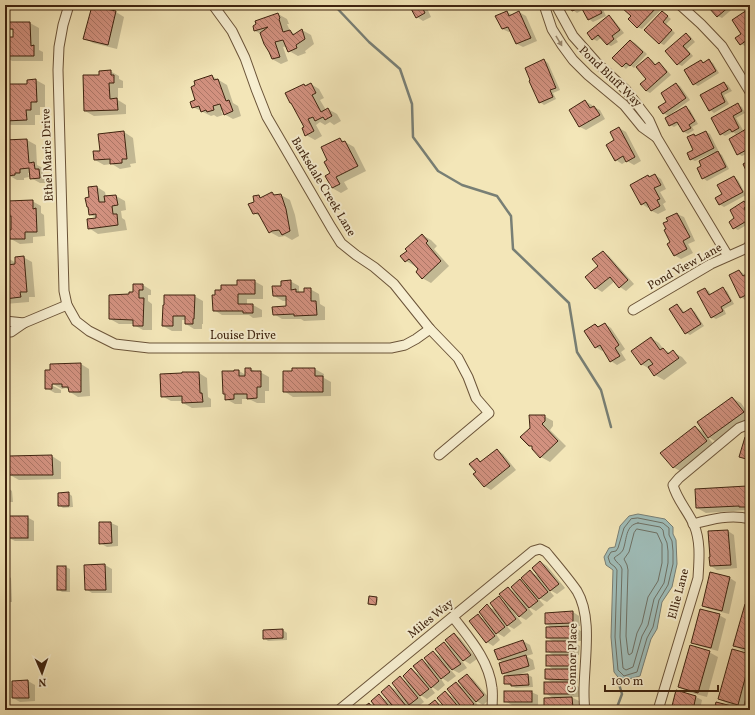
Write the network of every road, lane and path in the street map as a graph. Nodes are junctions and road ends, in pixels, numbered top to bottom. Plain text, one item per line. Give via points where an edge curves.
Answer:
1 (69, 5) edge
2 (213, 5) edge
3 (544, 5) edge
4 (556, 5) edge
5 (680, 5) edge
6 (750, 92) edge
7 (657, 138) junction
8 (750, 245) edge
9 (728, 256) junction
10 (67, 305) junction
11 (633, 310) dead end
12 (5, 321) edge
13 (24, 323) junction
14 (430, 329) junction
15 (5, 332) edge
16 (750, 426) edge
17 (439, 455) dead end
18 (750, 519) edge
19 (693, 524) junction
20 (540, 549) joint
21 (453, 617) junction
22 (750, 702) edge
23 (490, 708) edge
24 (339, 710) edge
25 (585, 710) edge
26 (658, 710) edge
27 (748, 710) edge

1 - 10 street, Ethel Marie Drive via 59,47 58,70 64,291
2 - 14 street, Barksdale Creek Lane via 232,31 267,117 341,243 394,284
3 -> 7 street, Pond Bluff Way via 552,28 573,60 624,105 642,127
4 - 7 street, Pond Bluff Way via 573,36 626,90 649,120
5 - 6 street via 722,46
7 - 9 street, Pond Bluff Way
8 - 9 street, Pond View Lane
9 - 11 street, Pond View Lane
10 - 13 street
10 - 14 street, Louise Drive via 76,321 102,338 115,344 149,348 390,348 405,345
12 - 13 street
13 - 15 street via 11,332
14 - 17 street, Barksdale Creek Lane via 458,358 476,398 489,413
16 - 19 street, Ellie Lane via 739,428 673,485
18 - 19 street via 718,518
19 - 26 street, Ellie Lane via 698,538 700,558 698,578
20 - 21 street, Miles Way via 534,551
20 - 25 street, Connor Place via 546,552 577,592 584,609
21 - 23 street via 481,656 488,672 492,688
21 - 24 street, Miles Way
22 - 27 street

